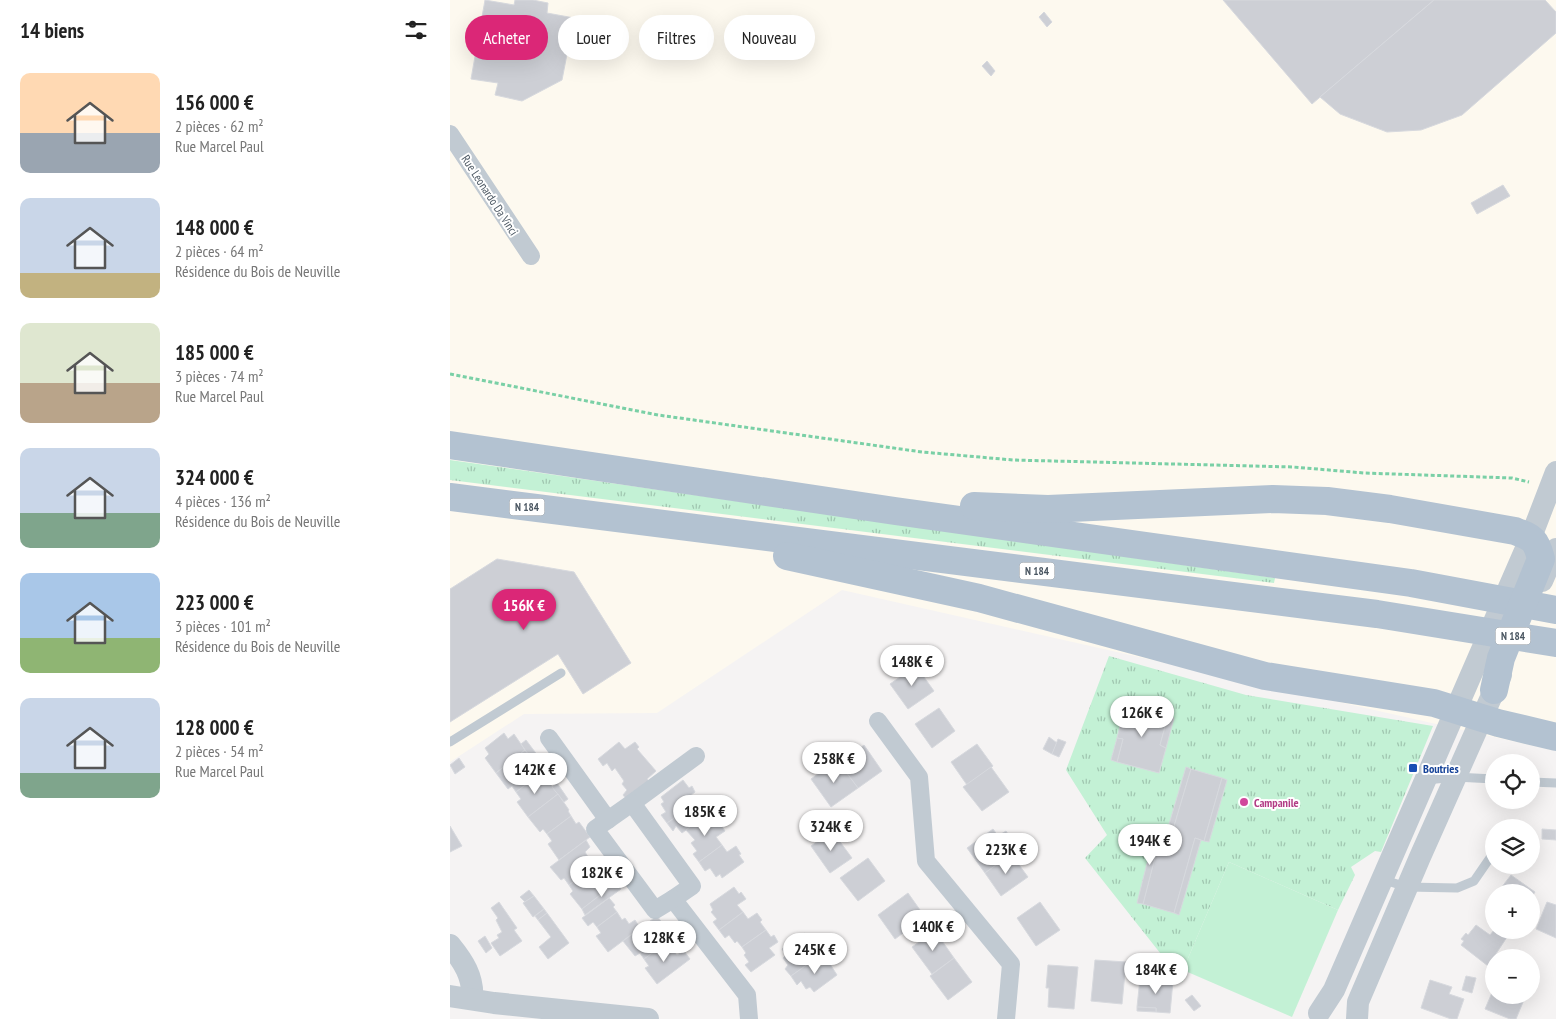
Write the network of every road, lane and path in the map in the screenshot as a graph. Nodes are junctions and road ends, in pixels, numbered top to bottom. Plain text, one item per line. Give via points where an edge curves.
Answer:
1 (450, 134) edge
2 (531, 256) dead end
3 (450, 374) edge
4 (450, 445) edge
5 (1553, 480) edge
6 (450, 497) edge
7 (895, 511) junction
8 (604, 517) junction
9 (1536, 553) edge
10 (1556, 610) edge
11 (1556, 643) edge
12 (562, 672) dead end
13 (1491, 707) junction
14 (1455, 709) junction
15 (878, 720) dead end
16 (1556, 737) edge
17 (549, 738) dead end
18 (450, 742) edge
19 (696, 756) dead end
20 (1455, 777) junction
21 (1485, 779) edge
22 (1424, 781) junction
23 (1540, 782) edge
24 (1556, 783) edge
25 (632, 803) junction
26 (608, 820) junction
27 (1485, 865) edge
28 (1381, 879) junction
29 (1407, 887) junction
30 (673, 899) junction
31 (450, 945) edge
32 (450, 996) edge
33 (488, 1007) edge
34 (1314, 1016) edge
35 (648, 1019) edge
36 (749, 1019) edge
37 (1006, 1019) edge
38 (1356, 1019) edge

1 - 2 street, Rue Leonardo Da Vinci
3 - 5 path via 658,415 922,452 1013,460 1293,467
4 - 7 main road
5 - 9 street
6 - 8 main road, N 184
7 - 9 main road via 970,506 1048,509 1273,499 1327,501 1390,508 1515,531
7 - 10 main road via 1411,583
8 - 11 main road, N 184 via 1377,614
8 - 14 main road via 979,598 1265,676
9 - 13 main road via 1541,562 1501,658
9 - 14 street
12 - 18 lane
13 - 14 main road
13 - 16 main road
13 - 20 street
14 - 22 street
15 - 37 street via 919,777 926,862 1011,964
17 - 26 street
19 - 25 street
20 - 21 lane
20 - 22 lane
20 - 29 street
22 - 28 street
23 - 24 lane
25 - 26 street
25 - 30 street via 692,886
26 - 30 street via 595,829 655,910
27 - 29 lane via 1474,881 1457,888
28 - 29 lane
28 - 34 street via 1334,990
29 - 38 street via 1358,1002
30 - 36 street via 747,995
31 - 33 street
32 - 33 street
33 - 35 street
34 - 38 street via 1333,1011

